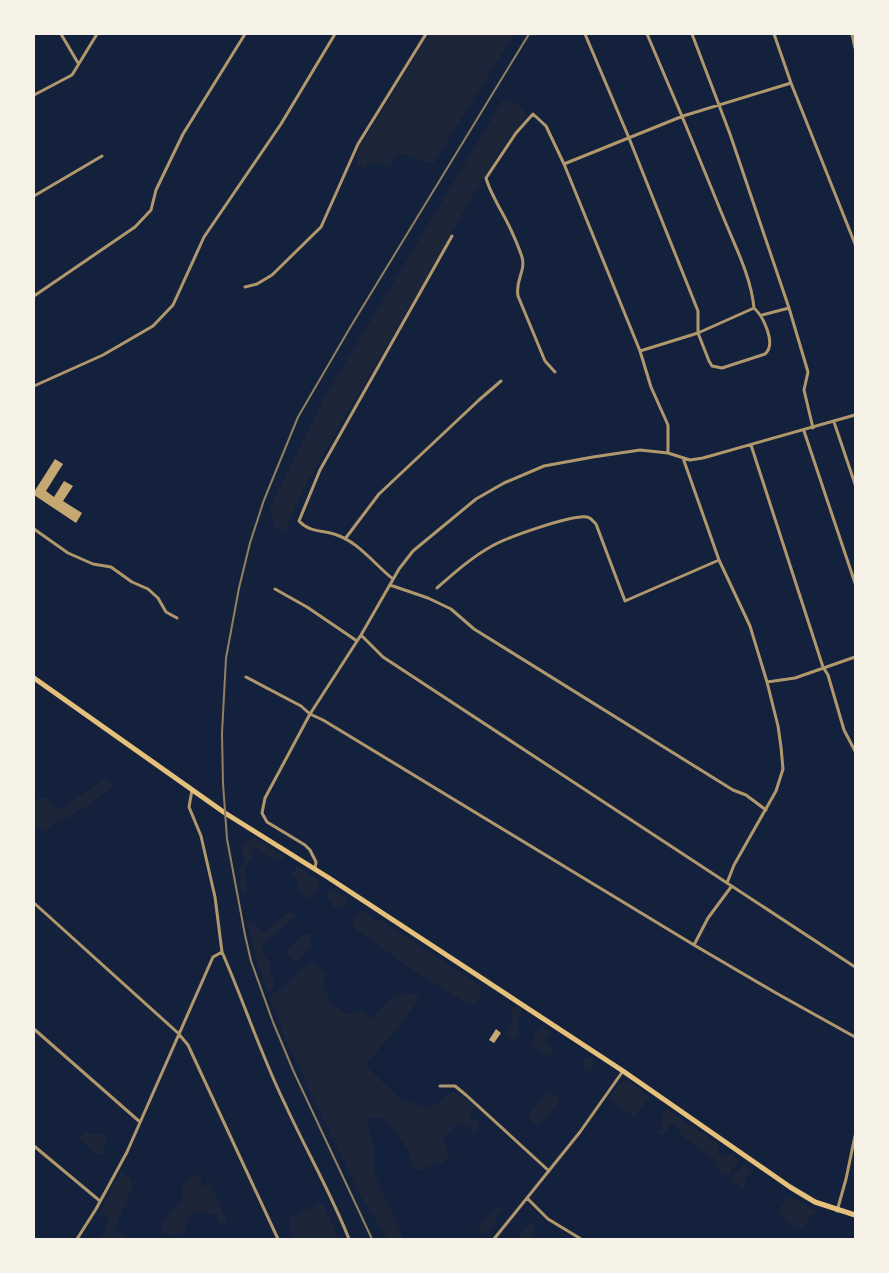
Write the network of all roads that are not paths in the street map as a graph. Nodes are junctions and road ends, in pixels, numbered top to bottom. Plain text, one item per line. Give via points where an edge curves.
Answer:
1 (61, 34) edge
2 (97, 34) edge
3 (245, 34) edge
4 (335, 34) edge
5 (426, 34) edge
6 (585, 34) edge
7 (647, 34) edge
8 (692, 34) edge
9 (774, 34) edge
10 (852, 34) edge
11 (855, 48) edge
12 (78, 63) junction
13 (791, 83) junction
14 (34, 95) edge
15 (718, 105) junction
16 (683, 116) junction
17 (629, 138) junction
18 (102, 156) dead end
19 (564, 164) junction
20 (34, 196) edge
21 (452, 236) dead end
22 (855, 244) edge
23 (245, 287) dead end
24 (34, 296) edge
25 (754, 308) junction
26 (788, 308) junction
27 (762, 315) junction
28 (698, 333) junction
29 (640, 351) junction
30 (556, 372) dead end
31 (501, 381) dead end
32 (34, 386) edge
33 (855, 415) edge
34 (834, 422) junction
35 (813, 428) junction
36 (804, 431) junction
37 (751, 445) junction
38 (668, 453) junction
39 (683, 458) junction
40 (855, 484) edge
41 (34, 530) edge
42 (345, 539) junction
43 (719, 560) junction
44 (393, 579) junction
45 (855, 583) edge
46 (390, 585) junction
47 (437, 588) dead end
48 (275, 589) dead end
49 (177, 618) dead end
50 (361, 634) junction
51 (357, 641) junction
52 (855, 657) edge
53 (823, 667) junction
54 (246, 677) dead end
55 (34, 678) edge
56 (767, 682) junction
57 (310, 714) junction
58 (855, 751) edge
59 (192, 790) junction
60 (766, 810) junction
61 (315, 868) junction
62 (727, 883) junction
63 (731, 887) junction
64 (34, 903) edge
65 (694, 945) junction
66 (222, 952) junction
67 (855, 967) edge
68 (34, 1029) edge
69 (178, 1033) junction
70 (855, 1037) edge
71 (623, 1071) junction
72 (440, 1086) dead end
73 (140, 1122) junction
74 (855, 1136) edge
75 (34, 1146) edge
76 (549, 1170) junction
77 (527, 1198) junction
78 (100, 1202) junction
79 (838, 1211) junction
80 (855, 1215) edge
81 (76, 1239) edge
82 (278, 1239) edge
83 (349, 1239) edge
84 (494, 1239) edge
85 (581, 1239) edge

1 - 12 street
2 - 12 street
3 - 24 street via 183,134 156,190 151,210 135,227
4 - 32 street via 281,124 204,237 173,305 153,326 103,355
5 - 23 street via 358,144 321,227 272,275
6 - 17 street
7 - 16 street
8 - 15 street
9 - 13 street
10 - 11 street
12 - 14 street via 72,75
13 - 15 street
13 - 22 street
15 - 16 street
15 - 26 street
16 - 17 street
16 - 25 street via 743,267
17 - 19 street
17 - 28 street via 698,311
18 - 20 street
19 - 29 street
19 - 30 street via 546,126 533,114 486,178 488,189 521,256 523,266 516,286 518,296 545,361
21 - 42 street via 320,470 299,521 312,530
25 - 27 street
25 - 28 street
26 - 27 street
26 - 35 street via 808,372 804,390
27 - 28 street via 770,346 768,352 722,368 716,368 709,361
28 - 29 street
29 - 38 street via 651,387 668,424
31 - 42 street via 379,494
33 - 34 street
34 - 35 street
34 - 40 street
35 - 36 street
36 - 37 street
36 - 45 street
37 - 39 street via 703,458
37 - 53 street
38 - 39 street
38 - 44 street via 640,450 593,457 544,466 504,483 476,499 428,537
39 - 43 street
41 - 49 street via 68,553 93,564 111,567 148,589 166,612
42 - 44 street
43 - 47 street via 624,601 596,524 586,517 573,518 492,545
43 - 56 street via 750,626
44 - 46 street
46 - 50 street
46 - 60 street via 451,609 474,629
48 - 51 street
50 - 51 street
50 - 62 street via 382,657
51 - 57 street
52 - 53 street
53 - 56 street via 795,678
53 - 58 street via 844,730
54 - 57 street
55 - 59 main road
56 - 60 street via 778,726 783,770
57 - 61 street via 265,798 262,813 267,822 310,850 316,862
57 - 65 street
59 - 61 main road
59 - 66 street via 189,806 201,836
60 - 62 street
61 - 71 main road
62 - 63 street
63 - 65 street via 708,918
63 - 67 street
64 - 69 street
65 - 70 street
66 - 69 street via 213,957
66 - 83 street via 269,1070
68 - 73 street
69 - 73 street
69 - 82 street via 188,1045
71 - 76 street
71 - 79 main road via 790,1188
72 - 76 street via 455,1086
73 - 78 street
74 - 79 street
75 - 78 street
76 - 77 street
77 - 84 street
77 - 85 street via 548,1219
78 - 81 street
79 - 80 main road

